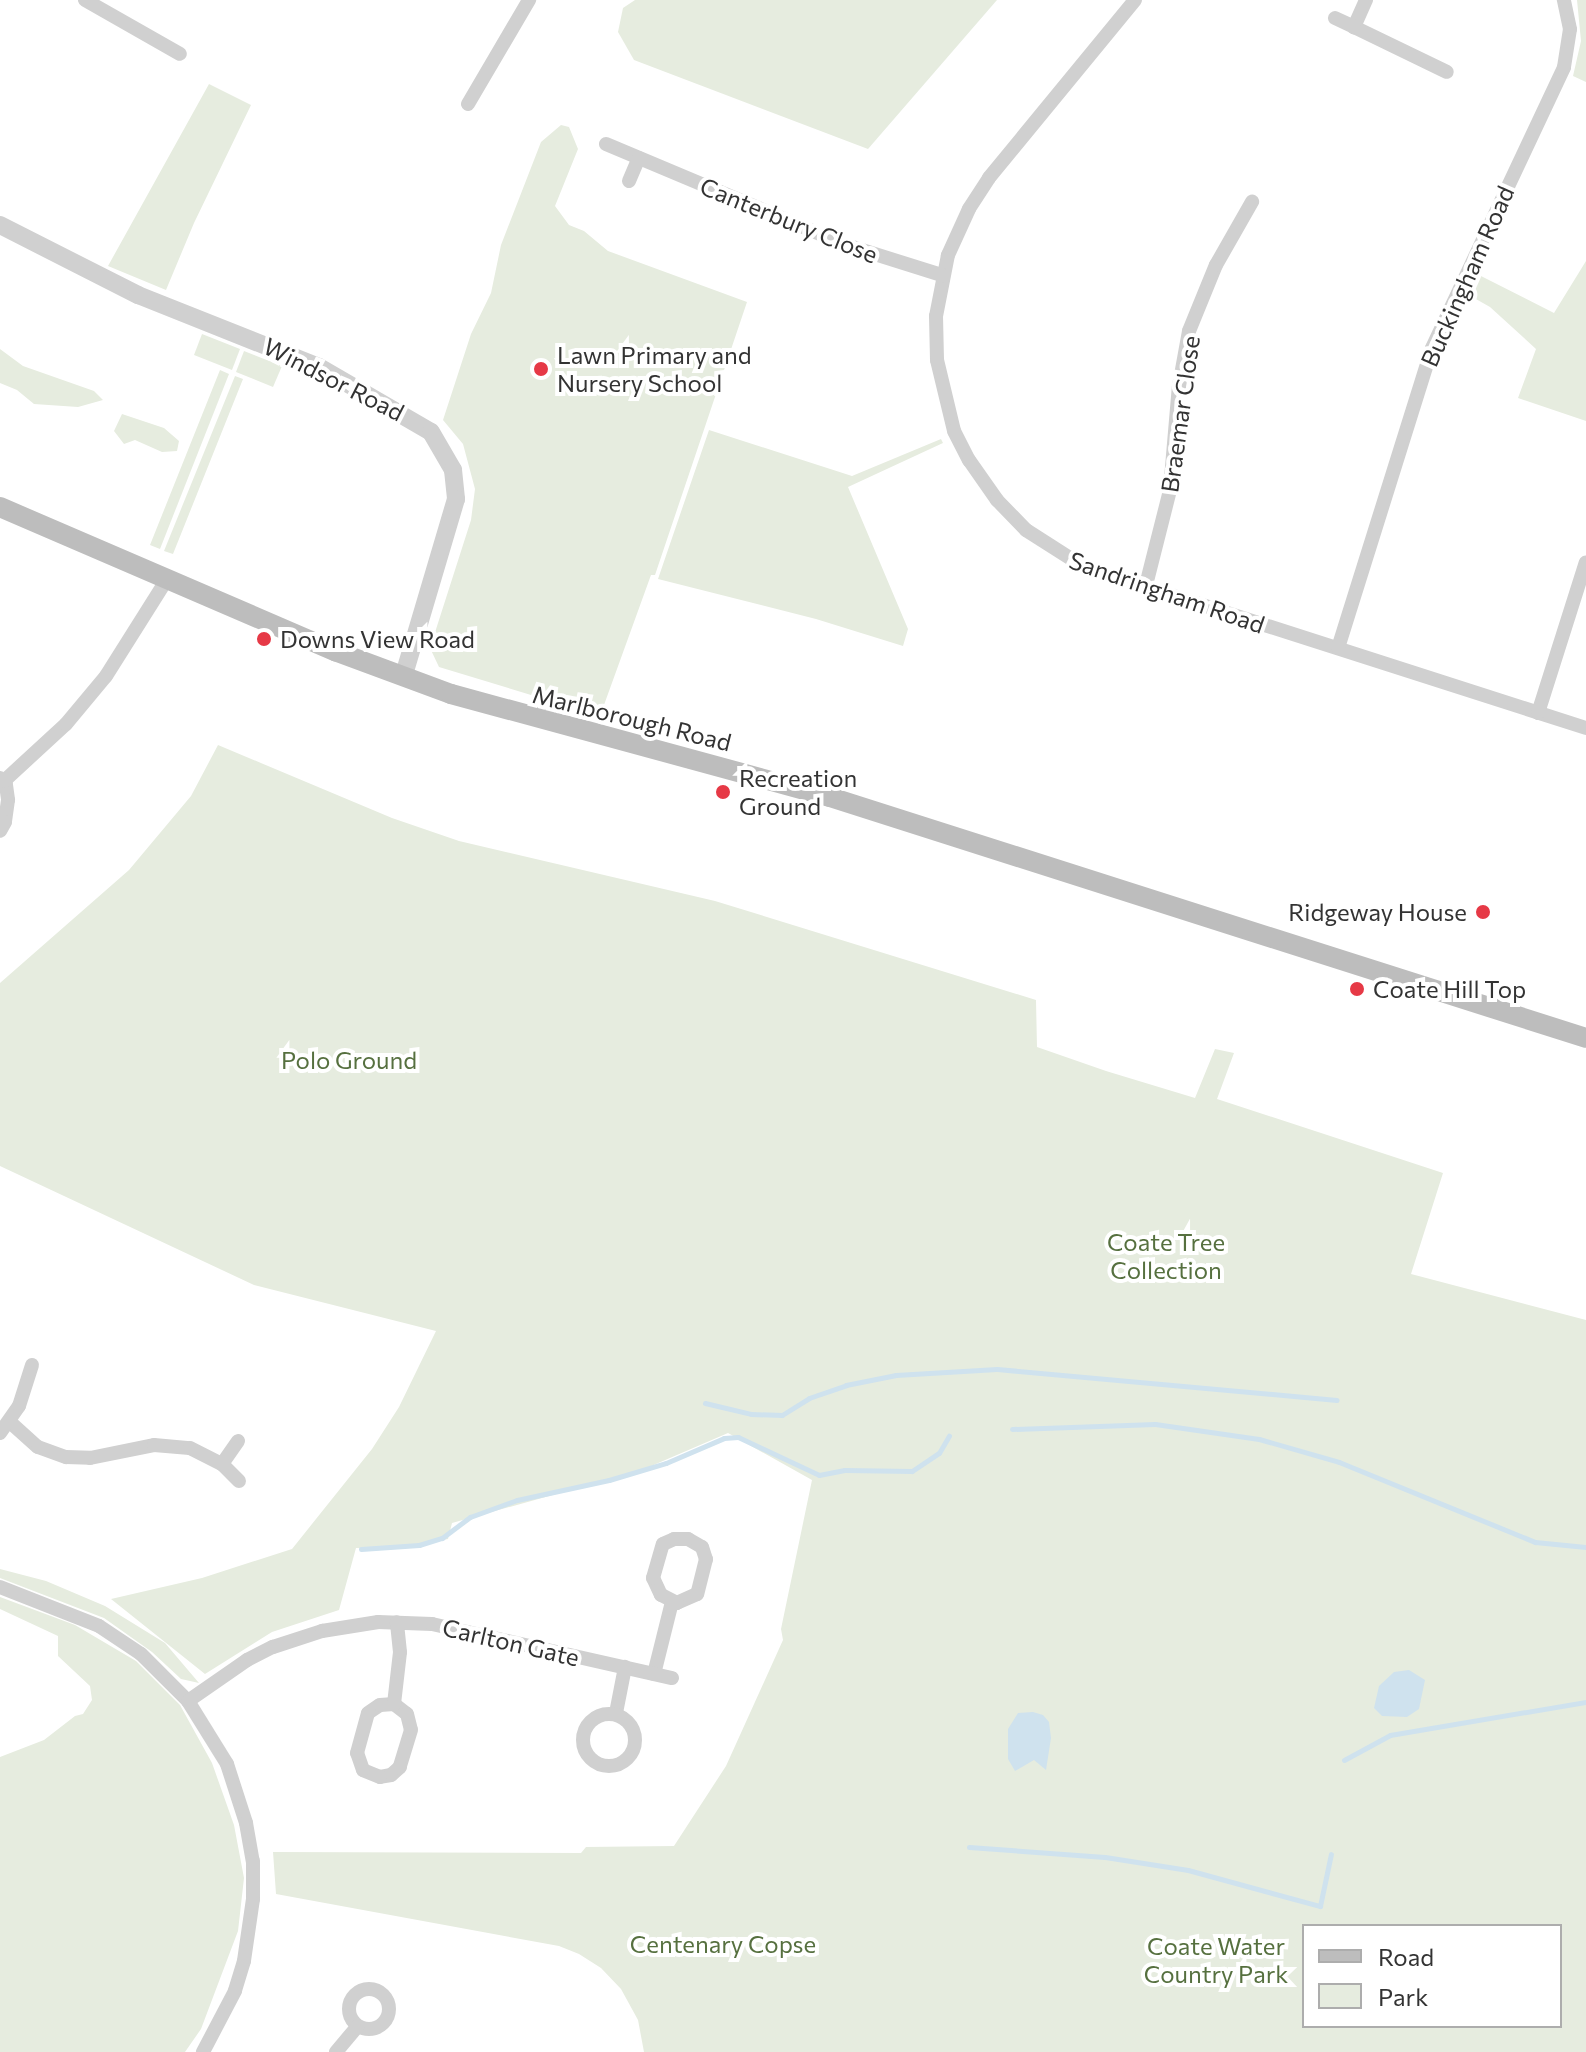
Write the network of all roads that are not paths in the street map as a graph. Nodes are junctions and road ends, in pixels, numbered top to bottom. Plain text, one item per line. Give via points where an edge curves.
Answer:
1 (85, 0) edge
2 (529, 0) edge
3 (1135, 0) edge
4 (1366, 0) edge
5 (1564, 0) edge
6 (1335, 18) dead end
7 (1354, 27) junction
8 (180, 54) dead end
9 (1447, 72) dead end
10 (468, 104) dead end
11 (606, 144) dead end
12 (639, 158) junction
13 (629, 181) dead end
14 (1252, 202) dead end
15 (0, 225) edge
16 (942, 275) junction
17 (0, 507) edge
18 (1586, 562) edge
19 (167, 579) junction
20 (1145, 589) junction
21 (1338, 648) junction
22 (404, 674) junction
23 (1538, 713) junction
24 (1586, 728) edge
25 (2, 779) edge
26 (0, 831) edge
27 (1586, 1038) edge
28 (32, 1365) dead end
29 (5, 1428) edge
30 (238, 1441) dead end
31 (222, 1464) junction
32 (239, 1481) dead end
33 (0, 1587) edge
34 (672, 1602) junction
35 (397, 1622) junction
36 (625, 1667) junction
37 (654, 1674) junction
38 (672, 1678) dead end
39 (188, 1701) junction
40 (394, 1704) junction
41 (616, 1713) dead end
42 (358, 2026) dead end
43 (203, 2052) edge
44 (336, 2052) edge

1 - 8 street
2 - 10 street
3 - 16 street, Sandringham Road via 982,187 957,232
4 - 7 street
5 - 21 street, Buckingham Road via 1570,29 1566,61 1432,348
6 - 7 street
7 - 9 street
11 - 12 street, Canterbury Close
12 - 13 street
12 - 16 street, Canterbury Close via 846,245
14 - 20 street, Braemar Close via 1216,265 1189,331 1170,490
15 - 22 street, Windsor Road via 138,295 311,363 431,432 453,470 456,499
16 - 20 street, Sandringham Road via 935,333 939,377 954,431 977,474 1011,516 1051,549
17 - 19 main road, Marlborough Road
18 - 23 street
19 - 22 main road, Marlborough Road via 335,651
19 - 25 street via 106,676 66,724
20 - 21 street, Sandringham Road
21 - 23 street, Sandringham Road
22 - 27 main road, Marlborough Road via 515,714 830,797
23 - 24 street, Sandringham Road
25 - 26 street via 7,810
28 - 29 street via 27,1387
29 - 31 street via 66,1457 173,1446
30 - 31 street
31 - 32 street
33 - 39 street via 99,1626 141,1654
34 - 34 street via 654,1583 660,1548 674,1539 694,1541 706,1559 699,1591 690,1600
34 - 37 street
35 - 36 street, Carlton Gate via 432,1624
35 - 39 street, Carlton Gate via 350,1625 294,1638 247,1660
35 - 40 street via 400,1652
36 - 37 street, Carlton Gate
36 - 41 street
37 - 38 street, Carlton Gate
39 - 43 street via 227,1764 253,1861 244,1961 222,2020
40 - 40 street via 407,1714 411,1730 400,1767 380,1777 363,1770 357,1753 368,1713
42 - 44 street

